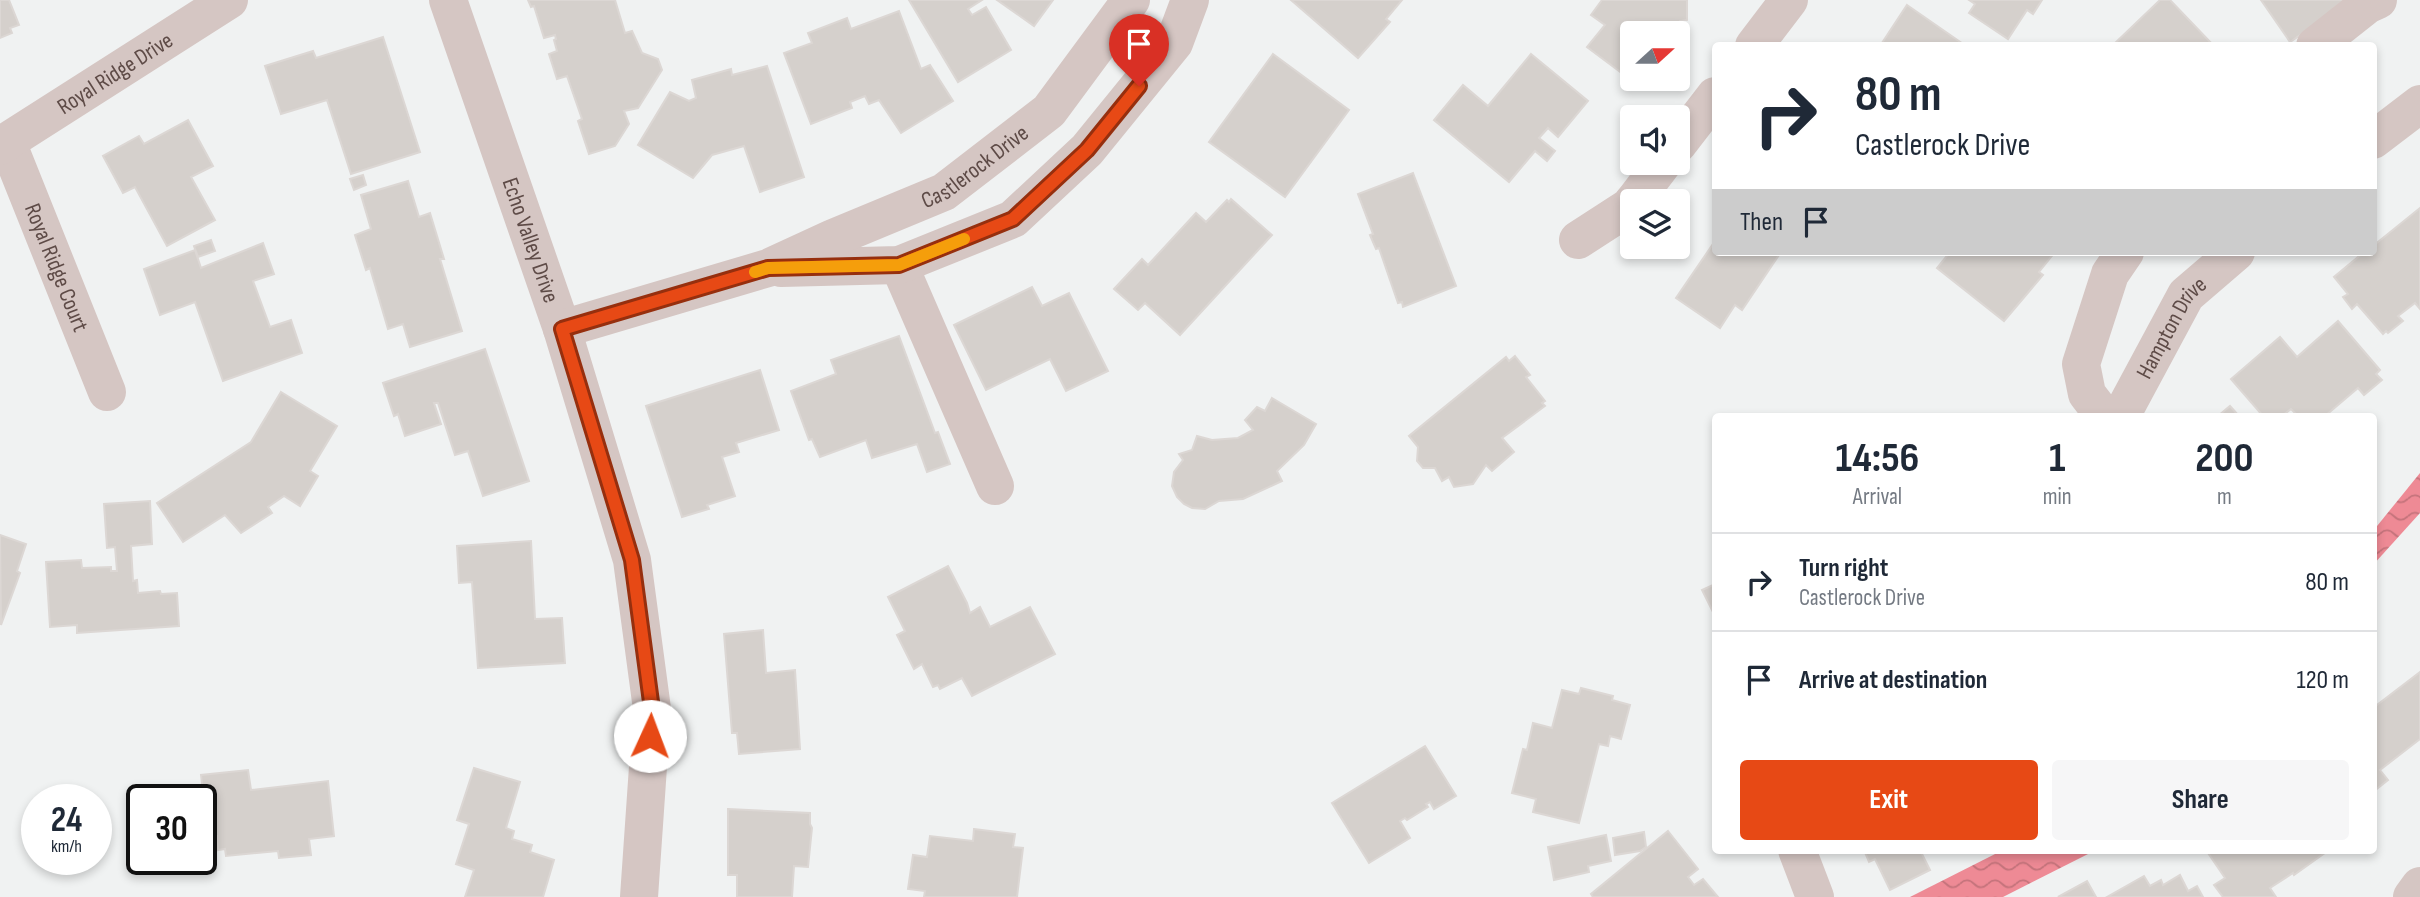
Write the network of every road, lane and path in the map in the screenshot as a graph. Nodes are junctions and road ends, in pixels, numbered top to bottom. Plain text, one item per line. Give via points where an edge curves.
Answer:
1 (229, 0) edge
2 (448, 0) edge
3 (1131, 0) edge
4 (1190, 0) edge
5 (1789, 0) edge
6 (2378, 0) edge
7 (1757, 42) edge
8 (2320, 42) edge
9 (1712, 100) edge
10 (2420, 104) edge
11 (1690, 128) edge
12 (2377, 137) edge
13 (4, 144) edge
14 (1654, 175) edge
15 (1643, 189) edge
16 (1620, 213) edge
17 (1578, 240) dead end
18 (2122, 256) edge
19 (2231, 256) edge
20 (899, 265) junction
21 (768, 268) junction
22 (562, 329) junction
23 (107, 392) dead end
24 (2102, 413) edge
25 (2123, 413) edge
26 (995, 486) dead end
27 (1799, 854) edge
28 (2420, 886) edge
29 (639, 897) edge
30 (1815, 897) edge
31 (2412, 897) edge

1 - 13 street, Royal Ridge Drive
2 - 22 street, Echo Valley Drive
3 - 21 street, Castlerock Drive via 1049,111 944,192
4 - 20 street, Castlerock Drive via 1174,43 1087,150 1013,219
5 - 7 street
6 - 8 street
9 - 11 street
10 - 12 street
13 - 23 street, Royal Ridge Court
14 - 15 street
16 - 17 street
18 - 24 street via 2110,274 2081,364 2087,394
19 - 25 street, Hampton Drive via 2186,295
20 - 21 street, Castlerock Drive
20 - 26 street
21 - 22 street, Castlerock Drive
22 - 29 street, Echo Valley Drive via 632,560 652,709
27 - 30 street
28 - 31 street

